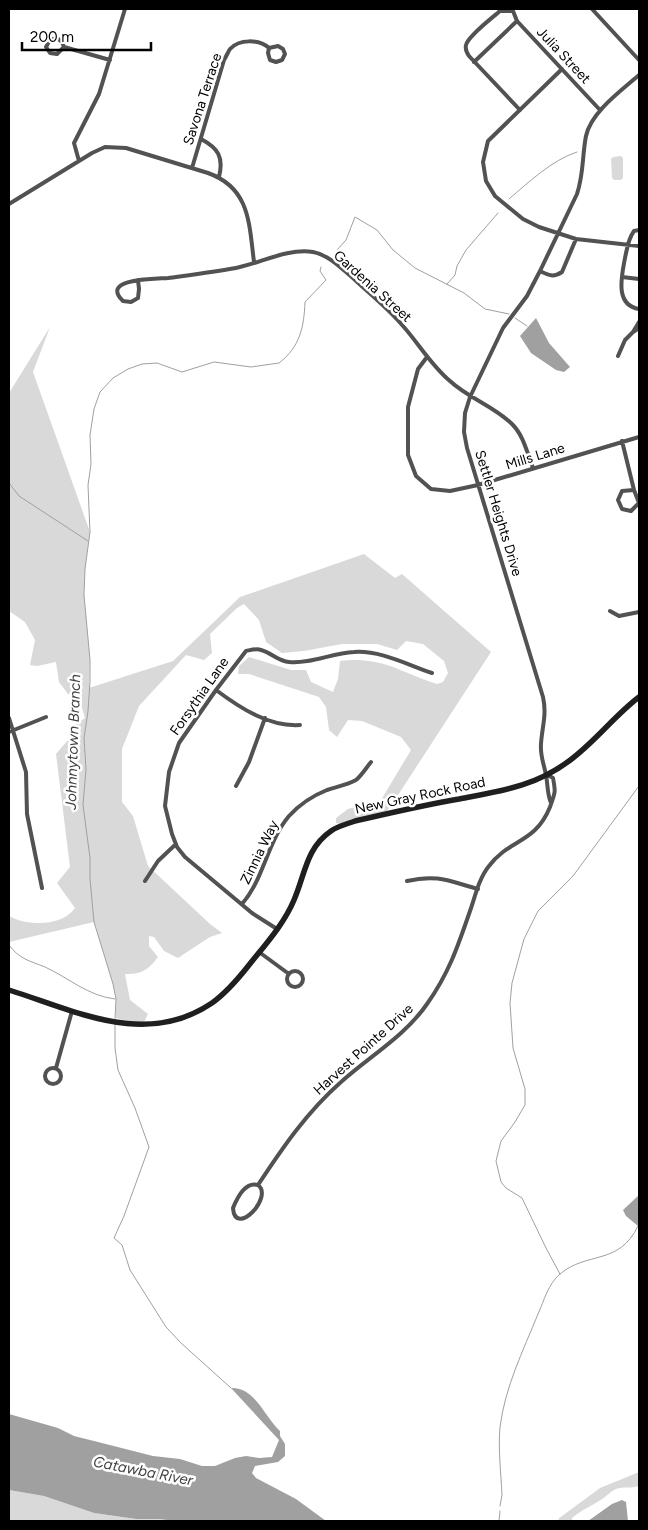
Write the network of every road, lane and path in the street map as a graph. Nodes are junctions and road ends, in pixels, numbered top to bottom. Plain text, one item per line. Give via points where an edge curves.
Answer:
1 (125, 9) edge
2 (592, 9) edge
3 (515, 10) edge
4 (517, 21) junction
5 (64, 47) junction
6 (269, 48) junction
7 (110, 60) junction
8 (639, 60) edge
9 (474, 62) junction
10 (562, 68) junction
11 (639, 75) edge
12 (520, 110) junction
13 (600, 110) junction
14 (200, 140) junction
15 (79, 161) junction
16 (192, 168) junction
17 (219, 177) junction
18 (9, 204) edge
19 (639, 230) edge
20 (557, 234) junction
21 (576, 239) junction
22 (628, 245) junction
23 (639, 246) edge
24 (254, 262) junction
25 (540, 271) junction
26 (622, 277) junction
27 (639, 279) edge
28 (138, 280) junction
29 (639, 309) edge
30 (639, 325) edge
31 (427, 356) junction
32 (618, 356) dead end
33 (470, 397) junction
34 (639, 437) edge
35 (622, 441) junction
36 (533, 468) junction
37 (478, 484) junction
38 (634, 490) junction
39 (610, 611) dead end
40 (639, 612) edge
41 (432, 673) dead end
42 (216, 690) junction
43 (639, 697) edge
44 (46, 717) dead end
45 (9, 718) edge
46 (265, 718) junction
47 (300, 725) dead end
48 (11, 731) edge
49 (371, 762) dead end
50 (546, 774) junction
51 (236, 786) dead end
52 (551, 803) junction
53 (176, 844) junction
54 (407, 881) dead end
55 (145, 882) dead end
56 (42, 888) dead end
57 (478, 889) junction
58 (242, 904) junction
59 (277, 929) junction
60 (259, 952) junction
61 (289, 974) junction
62 (9, 990) edge
63 (72, 1011) junction
64 (56, 1068) junction
65 (258, 1185) junction

1 - 7 street
2 - 8 street
3 - 4 street, Julia Street
3 - 9 street, Julia Street via 500,12 466,44
4 - 9 street
4 - 10 street, Julia Street
5 - 5 street via 57,38 50,40 46,47 50,53 57,54
5 - 7 street
6 - 6 street, Savona Terrace via 270,60 282,60 283,49 278,46
6 - 14 street, Savona Terrace via 253,41 241,42 231,48 224,60
7 - 15 street via 99,94 74,143
9 - 12 street
10 - 12 street
10 - 13 street, Julia Street
11 - 13 street
12 - 20 street via 488,141 483,162 486,181 496,196 516,213
13 - 20 street via 586,136 577,194
14 - 16 street, Savona Terrace
14 - 17 street via 212,145 219,154 222,166
15 - 16 street via 92,153 116,146
15 - 18 street
16 - 17 street
17 - 24 street via 234,188 246,208
19 - 22 street via 632,234
20 - 21 street
20 - 25 street, Settler Heights Drive
21 - 22 street
21 - 25 street via 562,272 550,276
22 - 23 street
22 - 26 street
24 - 28 street, Gardenia Street via 237,268
24 - 31 street, Gardenia Street via 303,251 325,257 403,325
25 - 33 street, Settler Heights Drive via 527,296 503,328
26 - 27 street
26 - 29 street via 621,292 625,301
28 - 28 street, Gardenia Street via 121,284 118,290 123,301 131,302 138,298
30 - 32 street via 625,340
31 - 33 street, Gardenia Street via 450,382
31 - 37 street, Mills Lane via 418,369 408,407 408,455 416,476 431,489 450,491
33 - 36 street, Gardenia Street via 512,424 523,440
33 - 37 street, Settler Heights Drive via 464,432
34 - 35 street, Mills Lane
35 - 36 street, Mills Lane
35 - 38 street
36 - 37 street, Mills Lane
37 - 50 street, Settler Heights Drive via 543,697 546,710 541,762
38 - 38 street via 622,491 618,500 622,509 631,511 639,503
39 - 40 street via 619,616
41 - 42 street, Forsythia Lane via 364,652 288,662 261,649 246,651
42 - 46 street via 240,708
42 - 53 street, Forsythia Lane via 179,743 169,772 165,806
43 - 50 street, New Gray Rock Road via 569,761
44 - 48 street
45 - 48 street
46 - 47 street via 286,726
46 - 51 street via 249,762
48 - 56 street via 26,772 27,814
49 - 58 street, Zinnia Way via 355,780 316,795 299,806 278,834 251,894
50 - 52 street
50 - 52 street, Harvest Pointe Drive via 553,778 556,793
50 - 59 street, New Gray Rock Road via 506,791 355,821 332,830 310,853 294,900
52 - 57 street, Harvest Pointe Drive via 539,828 499,854 489,865
53 - 55 street via 158,861
53 - 58 street, Forsythia Lane via 193,865
54 - 57 street via 434,877
57 - 65 street, Harvest Pointe Drive via 450,966 426,1005 410,1025 314,1108 290,1136
58 - 59 street, Forsythia Lane
59 - 60 street, New Gray Rock Road
60 - 61 street
60 - 63 street, New Gray Rock Road via 228,989 213,1002 185,1017 156,1024 132,1025
61 - 61 street via 287,980 290,985 294,988 302,984 300,972
62 - 63 street, New Gray Rock Road
63 - 64 street
64 - 64 street via 48,1069 45,1074 46,1081 51,1084 60,1080 60,1072
65 - 65 street, Harvest Pointe Drive via 252,1183 247,1186 234,1205 233,1211 238,1218 250,1216 263,1196

